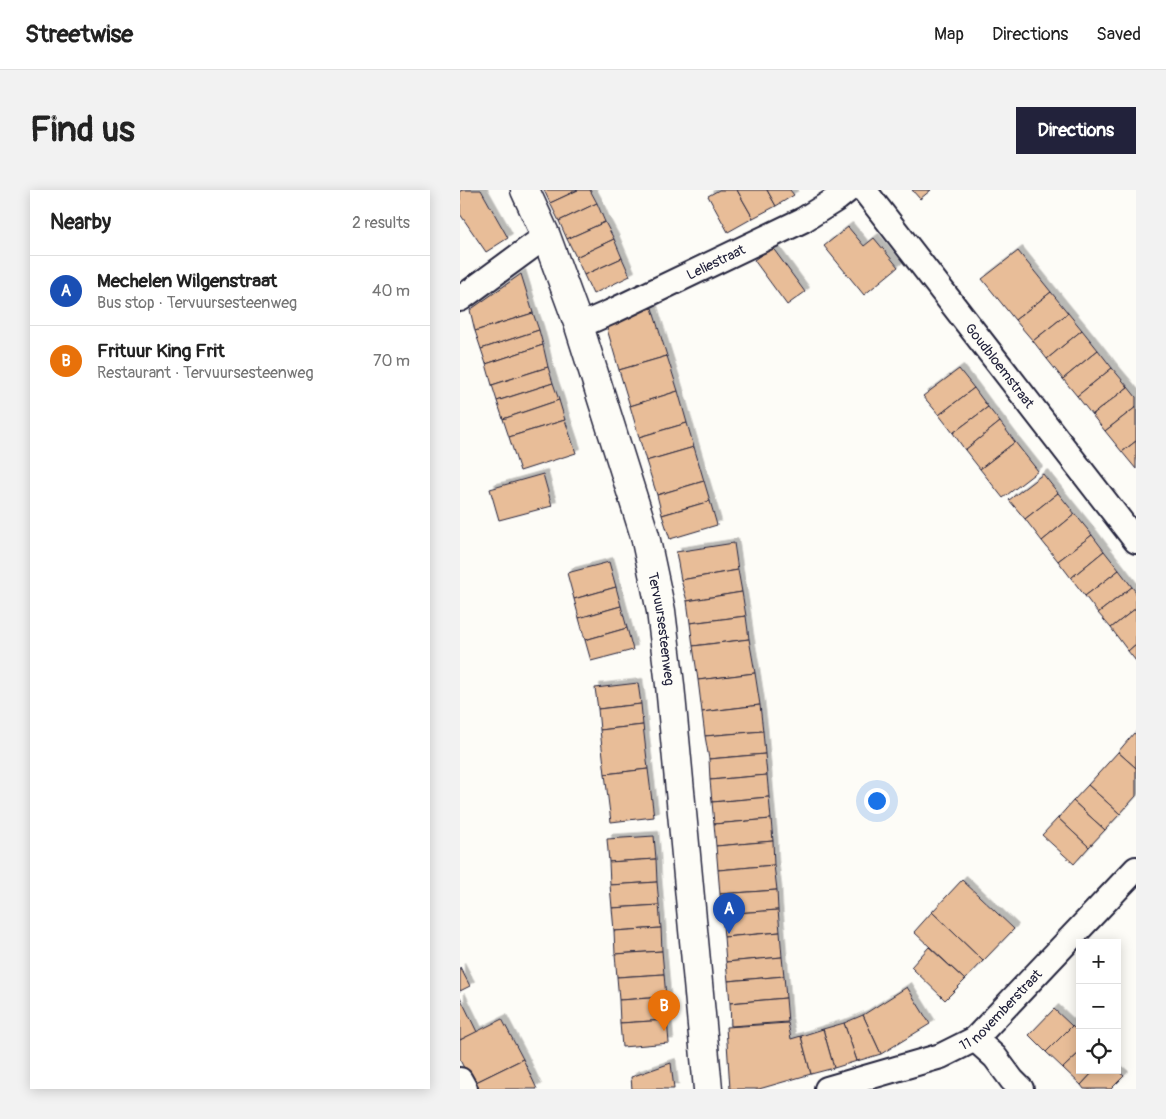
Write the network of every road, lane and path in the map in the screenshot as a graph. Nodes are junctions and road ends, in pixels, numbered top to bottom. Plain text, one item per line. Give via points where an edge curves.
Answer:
1 (525, 190) edge
2 (848, 190) edge
3 (864, 190) edge
4 (546, 236) junction
5 (460, 299) edge
6 (579, 326) junction
7 (1136, 541) edge
8 (1136, 870) edge
9 (975, 1039) junction
10 (460, 1080) edge
11 (1016, 1086) edge
12 (465, 1089) edge
13 (708, 1089) edge
14 (827, 1089) edge

1 - 4 street, Tervuursesteenweg
2 - 6 street, Leliestraat via 803,220
3 - 7 street, Goudbloemstraat
4 - 5 street
4 - 6 street, Tervuursesteenweg
6 - 13 street, Tervuursesteenweg via 645,536 661,612
8 - 9 street, 11 novemberstraat
9 - 11 street via 995,1058
9 - 14 street, 11 novemberstraat via 941,1056
10 - 12 street

